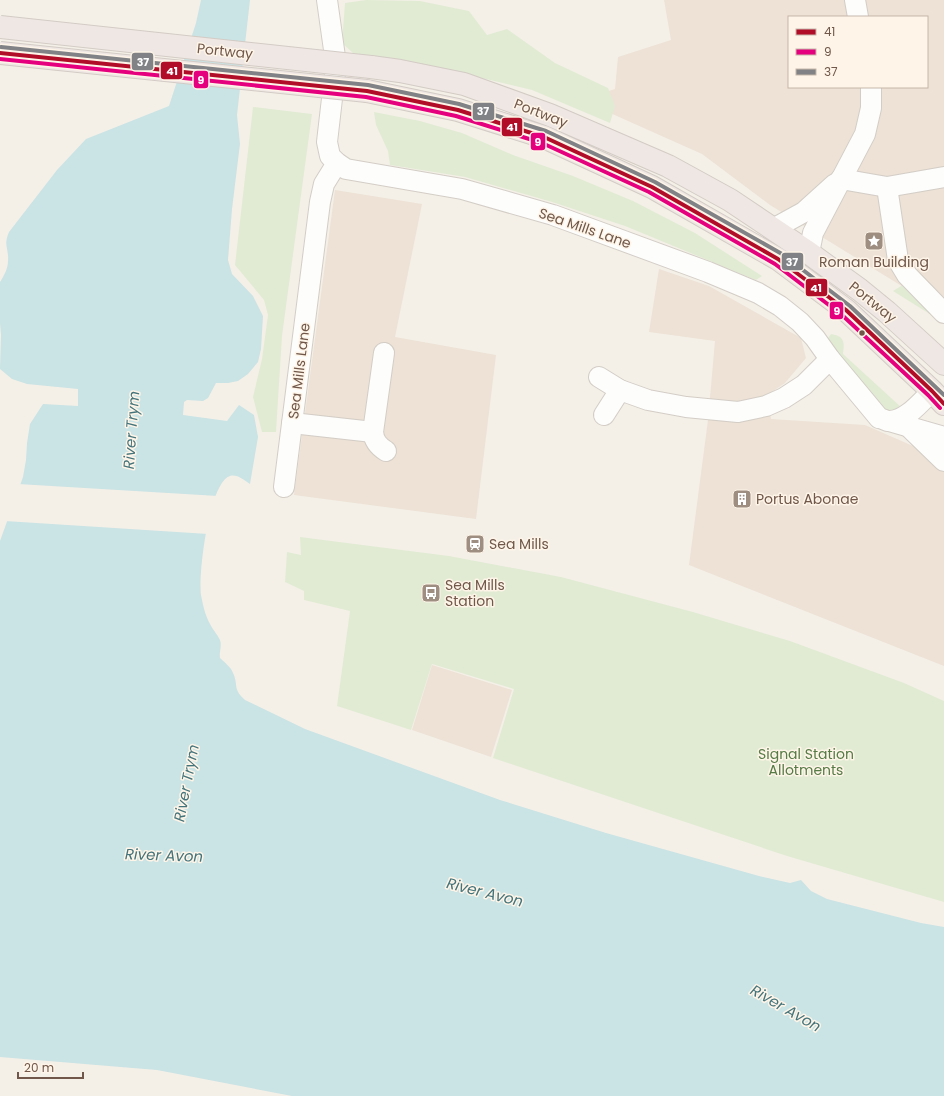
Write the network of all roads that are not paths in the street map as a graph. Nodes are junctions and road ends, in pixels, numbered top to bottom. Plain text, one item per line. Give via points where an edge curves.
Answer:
1 (327, 0) edge
2 (855, 0) edge
3 (858, 16) edge
4 (0, 27) edge
5 (0, 53) edge
6 (871, 88) edge
7 (336, 163) junction
8 (944, 177) edge
9 (841, 179) junction
10 (887, 187) junction
11 (773, 229) junction
12 (810, 253) junction
13 (944, 313) edge
14 (384, 353) dead end
15 (830, 359) junction
16 (944, 364) edge
17 (599, 376) dead end
18 (620, 390) junction
19 (938, 398) edge
20 (604, 415) dead end
21 (889, 421) junction
22 (292, 423) junction
23 (909, 427) junction
24 (373, 432) junction
25 (944, 436) edge
26 (386, 451) dead end
27 (944, 461) edge
28 (284, 487) dead end

1 - 7 street via 336,64 327,142 330,156
2 - 3 street
4 - 11 highway, Portway, bridge via 371,67 464,84 550,115 668,166 730,200
5 - 19 highway, Portway, bridge via 367,91 458,110 544,138 652,187 784,264 846,310
6 - 9 street via 871,108 865,134
7 - 15 street, Sea Mills Lane via 346,168 462,189 553,215 700,269 758,293 780,306 800,322
7 - 22 street, Sea Mills Lane via 324,184 320,202
8 - 10 street
9 - 10 street
9 - 11 street via 804,212
9 - 12 street via 814,233
10 - 13 street via 898,260 907,275
11 - 12 highway, Portway
12 - 16 highway, Portway via 887,312
14 - 24 street
15 - 18 street via 804,385 784,398 746,411 686,408 648,400
15 - 21 street, Sea Mills Lane via 880,418
17 - 18 street
18 - 20 street
19 - 21 street via 903,417
21 - 23 street, Sea Mills Lane
22 - 24 street
22 - 28 street, Sea Mills Lane
23 - 25 street, Sea Mills Lane
23 - 27 street
24 - 26 street via 379,447

